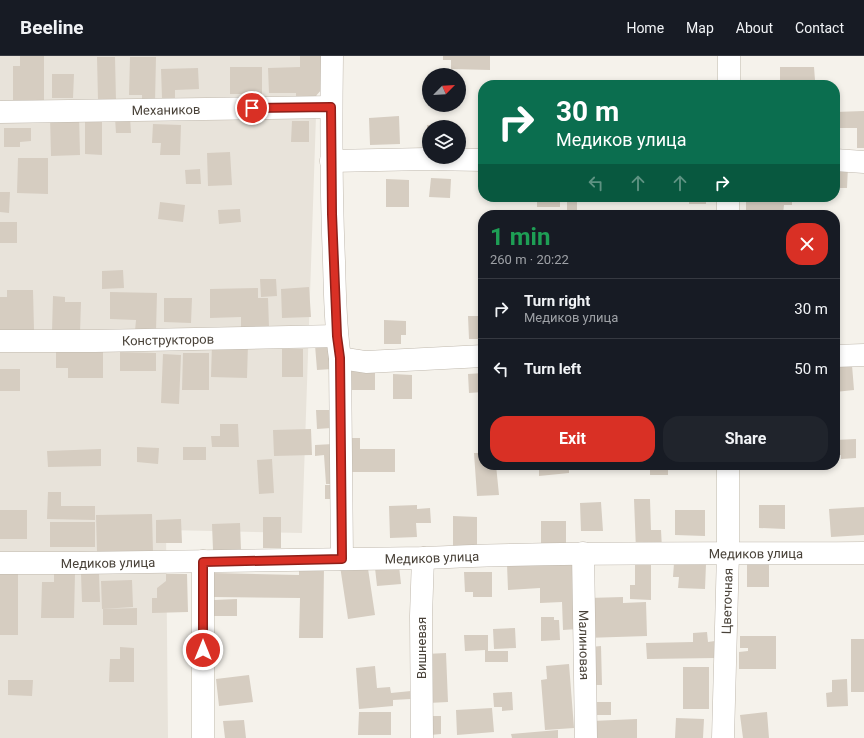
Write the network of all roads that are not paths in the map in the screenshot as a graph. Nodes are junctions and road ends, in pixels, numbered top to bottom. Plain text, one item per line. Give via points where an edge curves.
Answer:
1 (332, 56) edge
2 (729, 56) edge
3 (728, 80) edge
4 (331, 107) junction
5 (0, 112) edge
6 (478, 160) edge
7 (840, 160) edge
8 (331, 161) junction
9 (864, 162) edge
10 (337, 336) junction
11 (0, 341) edge
12 (864, 355) edge
13 (478, 356) edge
14 (840, 356) edge
15 (340, 358) junction
16 (728, 470) edge
17 (583, 553) junction
18 (728, 553) junction
19 (864, 553) edge
20 (424, 558) junction
21 (342, 559) junction
22 (203, 562) junction
23 (0, 563) edge
24 (203, 738) edge
25 (422, 738) edge
26 (586, 738) edge
27 (723, 738) edge

1 - 4 street
2 - 3 street
4 - 5 street, Механиков
4 - 8 street
6 - 8 street
7 - 9 street
8 - 10 street
10 - 11 street, Конструкторов
10 - 15 street
12 - 14 street
13 - 15 street via 366,362
15 - 21 street
16 - 18 street, Цветочная
17 - 18 street, Медиков улица
17 - 20 street, Медиков улица
17 - 26 street, Малиновая
18 - 19 street, Медиков улица
18 - 27 street, Цветочная
20 - 21 street, Медиков улица
20 - 25 street, Вишневая via 421,616
21 - 22 street, Медиков улица
22 - 23 street, Медиков улица
22 - 24 street

